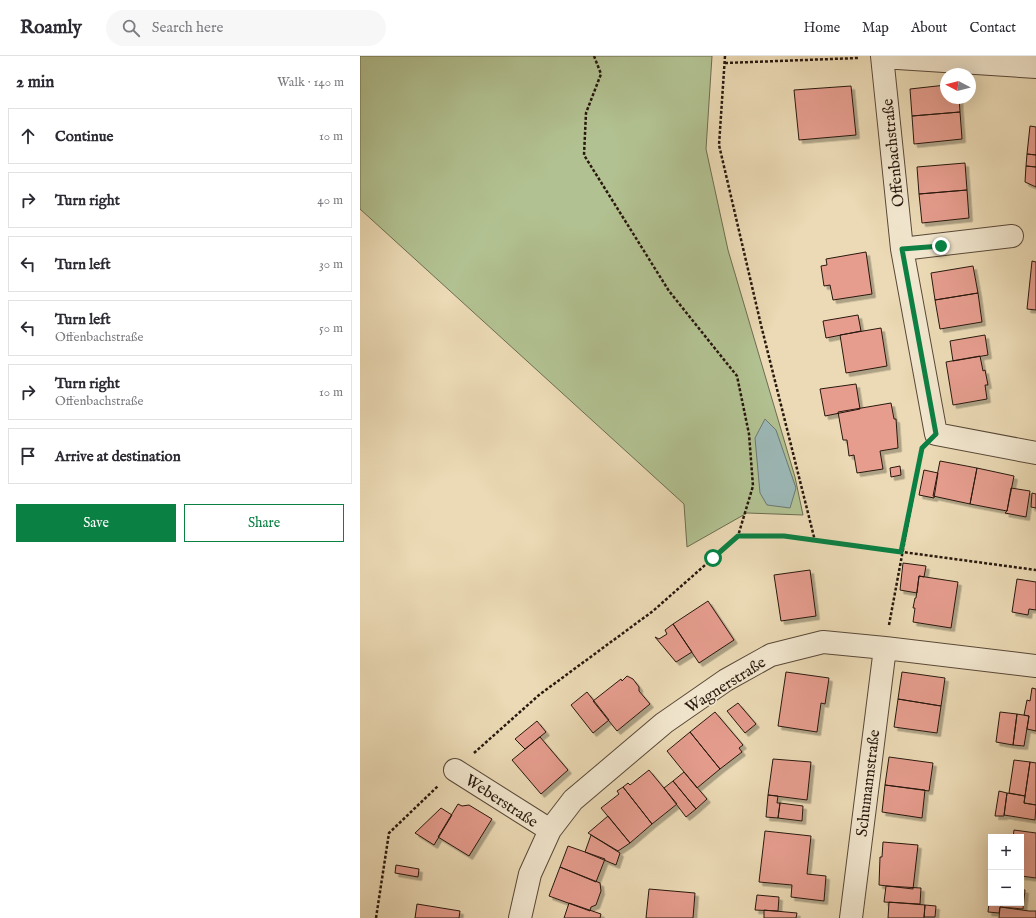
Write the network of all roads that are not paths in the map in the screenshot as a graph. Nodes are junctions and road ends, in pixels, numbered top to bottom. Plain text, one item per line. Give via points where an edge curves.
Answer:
1 (882, 56) edge
2 (1036, 67) edge
3 (1012, 236) dead end
4 (902, 249) junction
5 (1036, 453) edge
6 (885, 648) junction
7 (1036, 666) edge
8 (455, 770) road end
9 (550, 830) junction
10 (520, 918) edge
11 (851, 918) edge

1 - 2 street
1 - 4 street, Offenbachstraße
3 - 4 street
4 - 5 street, Offenbachstraße via 936,434
6 - 7 street, Wagnerstraße
6 - 9 street, Wagnerstraße via 823,642 771,655 726,680 664,723 573,800
6 - 11 street, Schumannstraße
8 - 9 street, Weberstraße
9 - 10 street, Wagnerstraße via 530,874

